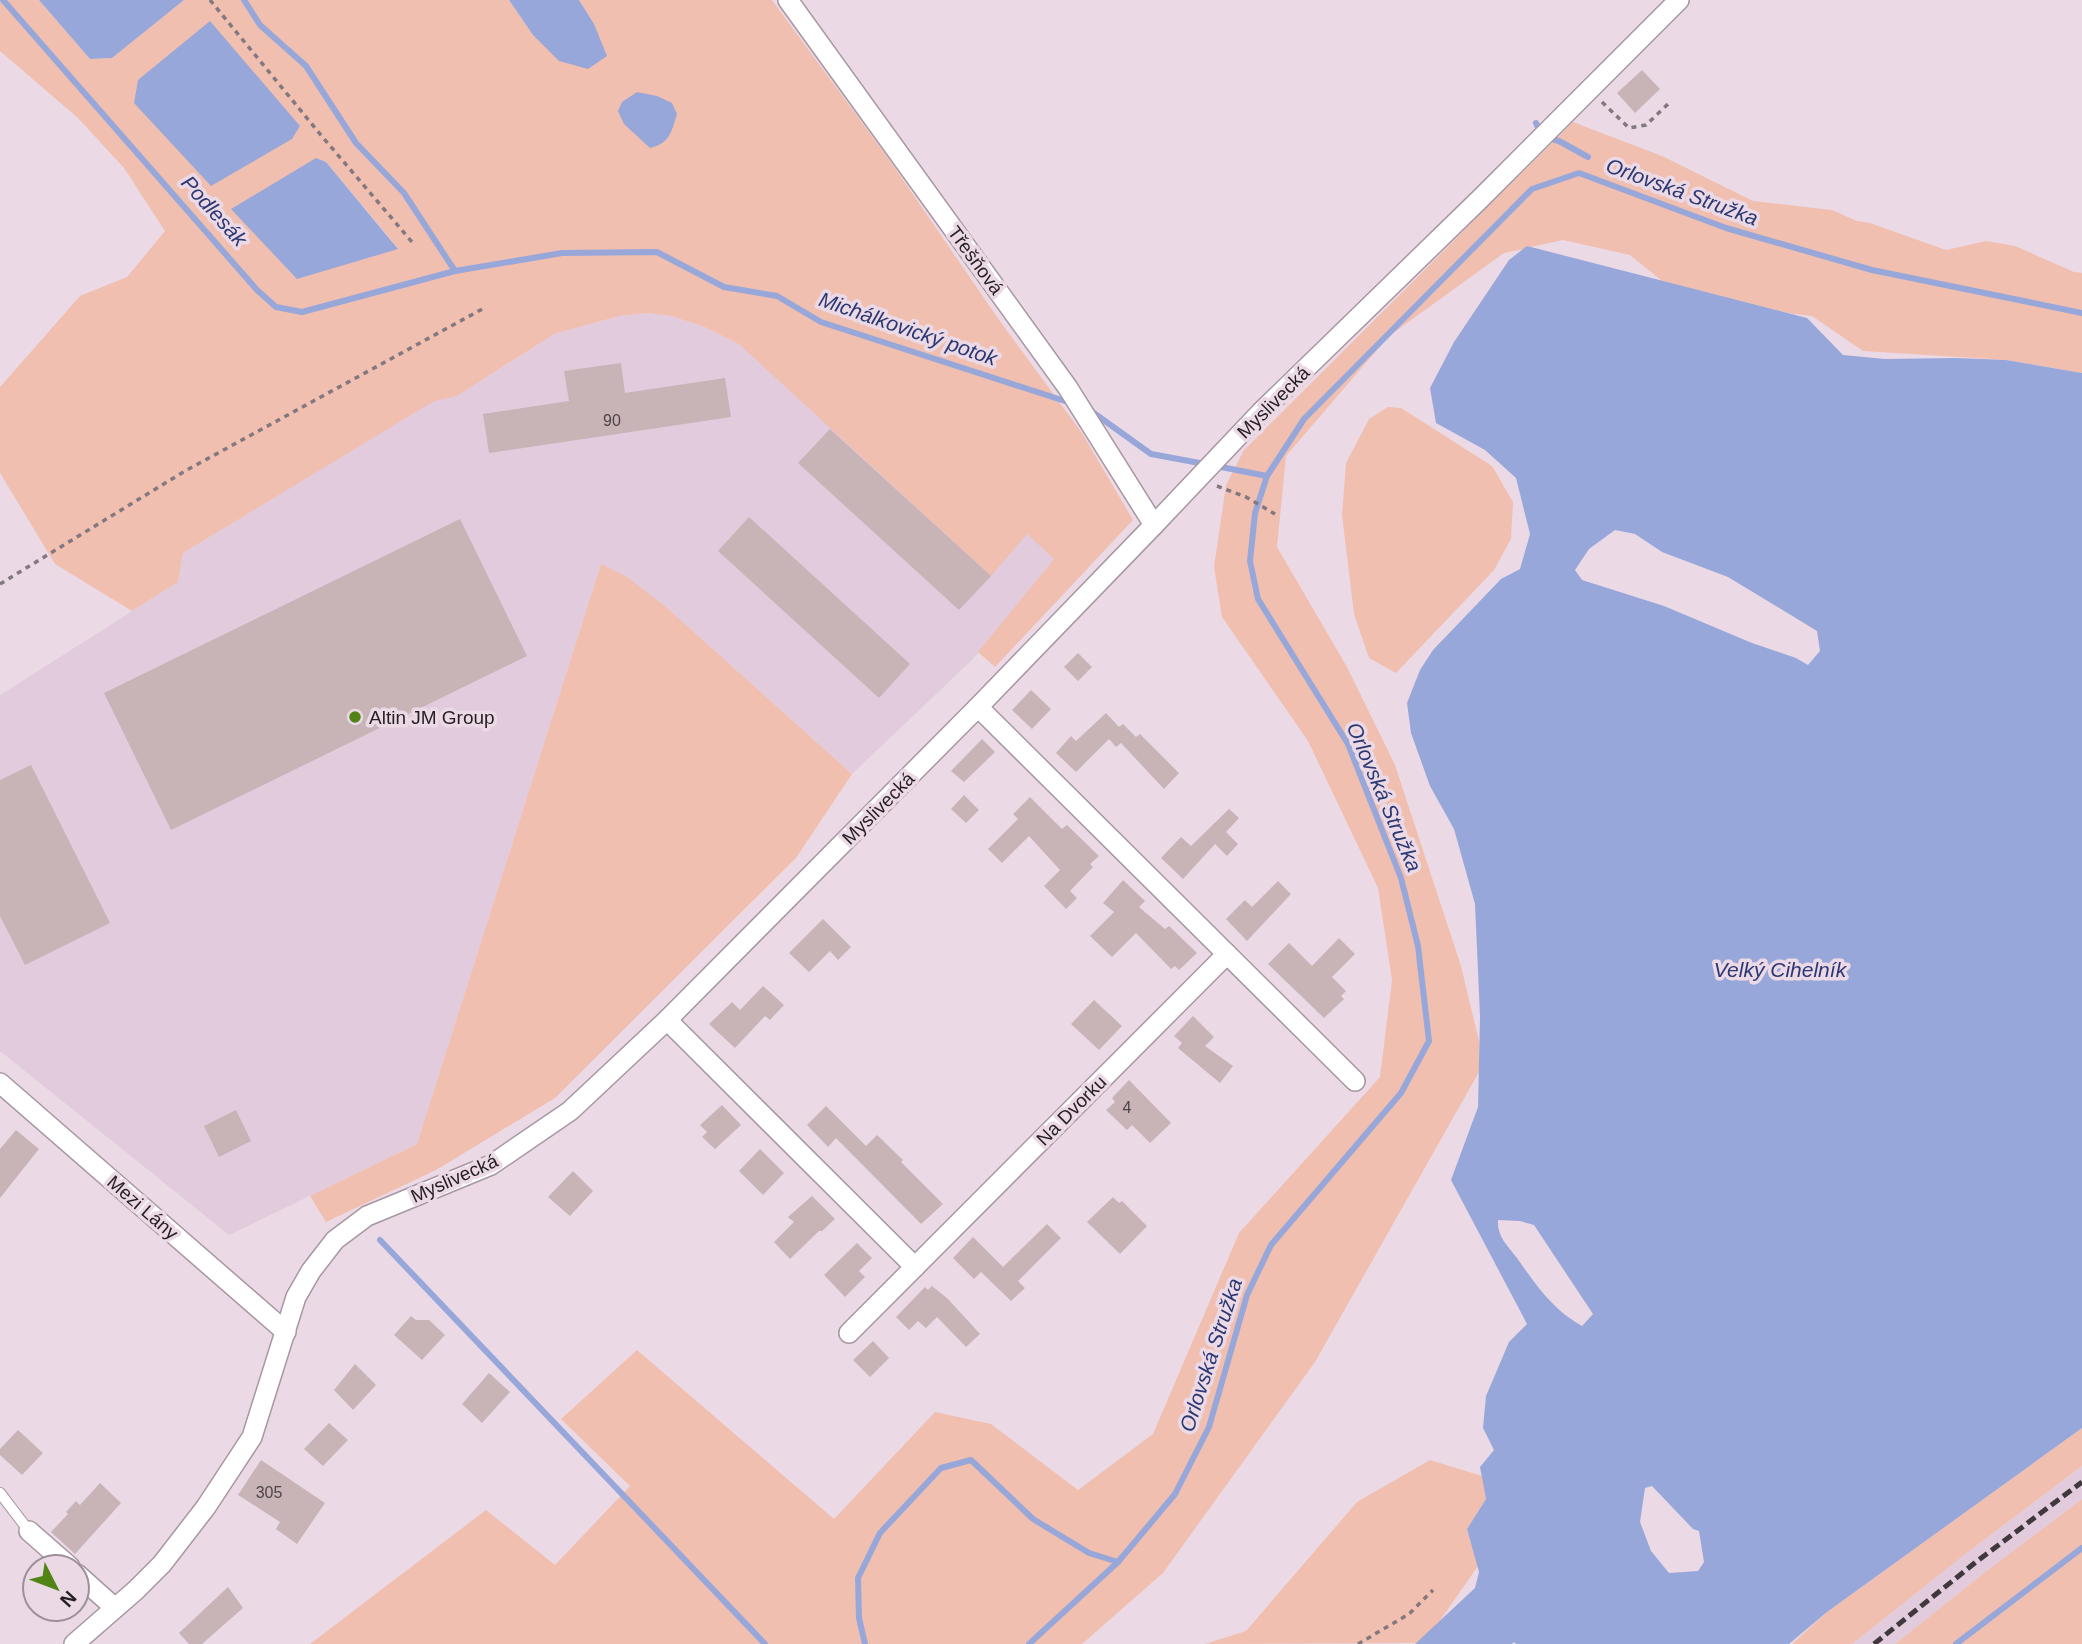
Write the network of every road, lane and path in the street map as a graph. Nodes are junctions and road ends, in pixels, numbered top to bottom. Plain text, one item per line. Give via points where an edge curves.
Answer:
1 (210, 0) edge
2 (788, 0) edge
3 (1679, 0) edge
4 (1589, 89) junction
5 (1668, 104) dead end
6 (412, 243) dead end
7 (486, 307) dead end
8 (1196, 481) junction
9 (1275, 514) dead end
10 (1154, 525) junction
11 (0, 584) edge
12 (978, 707) junction
13 (1227, 954) junction
14 (667, 1020) junction
15 (1355, 1081) dead end
16 (0, 1083) edge
17 (915, 1267) junction
18 (286, 1332) junction
19 (849, 1333) dead end
20 (0, 1493) edge
21 (29, 1531) joint
22 (53, 1553) edge
23 (91, 1587) edge
24 (1433, 1590) dead end
25 (115, 1608) junction
26 (74, 1644) edge
27 (1358, 1644) edge

1 - 6 path
2 - 10 street, Třešňová via 1068,388
3 - 4 street, Myslivecká
4 - 5 path via 1629,128 1646,125
4 - 8 street, Myslivecká
7 - 11 path via 185,471
8 - 9 path via 1246,497
8 - 10 street, Myslivecká
10 - 12 street, Myslivecká
12 - 13 street
12 - 14 street, Myslivecká
13 - 15 street
13 - 17 street, Na Dvorku
14 - 17 street
14 - 18 street, Myslivecká via 570,1111 491,1165 367,1216 335,1240 296,1297
16 - 18 street, Mezi Lány
17 - 19 street, Na Dvorku
18 - 25 street, Myslivecká via 252,1437 162,1564
20 - 21 lane
21 - 22 street
23 - 25 street
24 - 27 path via 1409,1614
25 - 26 street, Myslivecká

